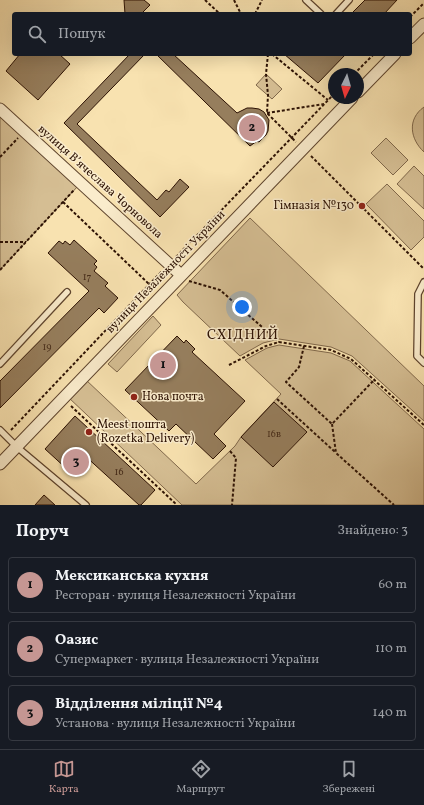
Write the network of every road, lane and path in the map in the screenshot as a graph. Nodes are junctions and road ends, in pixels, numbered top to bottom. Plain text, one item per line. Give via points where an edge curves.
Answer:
1 (205, 0) edge
2 (234, 0) edge
3 (262, 0) edge
4 (306, 0) edge
5 (349, 0) edge
6 (424, 3) edge
7 (218, 12) edge
8 (239, 12) edge
9 (256, 12) edge
10 (319, 12) edge
11 (338, 12) edge
12 (412, 15) edge
13 (424, 24) edge
14 (412, 36) edge
15 (268, 56) edge
16 (274, 56) edge
17 (372, 56) edge
18 (393, 56) edge
19 (360, 68) edge
20 (364, 86) edge
21 (328, 100) dead end
22 (325, 103) dead end
23 (346, 104) edge
24 (0, 109) edge
25 (267, 113) junction
26 (24, 131) junction
27 (303, 148) junction
28 (0, 157) edge
29 (80, 181) junction
30 (63, 202) junction
31 (0, 242) edge
32 (26, 242) junction
33 (424, 269) edge
34 (0, 270) edge
35 (182, 277) junction
36 (424, 282) edge
37 (150, 284) dead end
38 (67, 292) dead end
39 (279, 342) junction
40 (304, 346) junction
41 (424, 363) edge
42 (0, 364) edge
43 (229, 365) dead end
44 (375, 379) junction
45 (63, 398) junction
46 (277, 399) dead end
47 (332, 424) junction
48 (424, 425) edge
49 (0, 430) edge
50 (16, 447) junction
51 (230, 451) dead end
52 (336, 452) junction
53 (0, 464) edge
54 (86, 505) edge
55 (176, 505) edge
56 (232, 505) edge
57 (394, 505) edge

1 - 7 path
2 - 8 path
3 - 9 path
4 - 10 lane
5 - 11 lane
6 - 12 path
13 - 14 street
15 - 25 path
16 - 21 path
17 - 19 path
18 - 20 street
22 - 25 path
23 - 27 street, вулиця Незалежності України
24 - 26 street, вулиця Вʼячеслава Чорновола
25 - 27 path
26 - 28 path
26 - 29 street, вулиця Вʼячеслава Чорновола
27 - 33 path
27 - 35 street, вулиця Незалежності України
29 - 30 path
29 - 35 street, вулиця Вʼячеслава Чорновола
30 - 32 path
30 - 37 path
31 - 32 path
32 - 34 path
35 - 39 path via 220,290
35 - 45 street, вулиця Незалежності України
36 - 41 lane via 418,294 417,356
38 - 42 lane
39 - 40 path
39 - 43 path
40 - 44 path via 331,350 351,358
40 - 47 path via 300,367 286,382
44 - 47 path
44 - 48 path
45 - 50 street, вулиця Незалежності України
45 - 55 path
46 - 52 path
47 - 52 path
49 - 50 lane
50 - 53 street, вулиця Незалежності України
50 - 54 lane
51 - 56 path via 236,458
52 - 57 path

